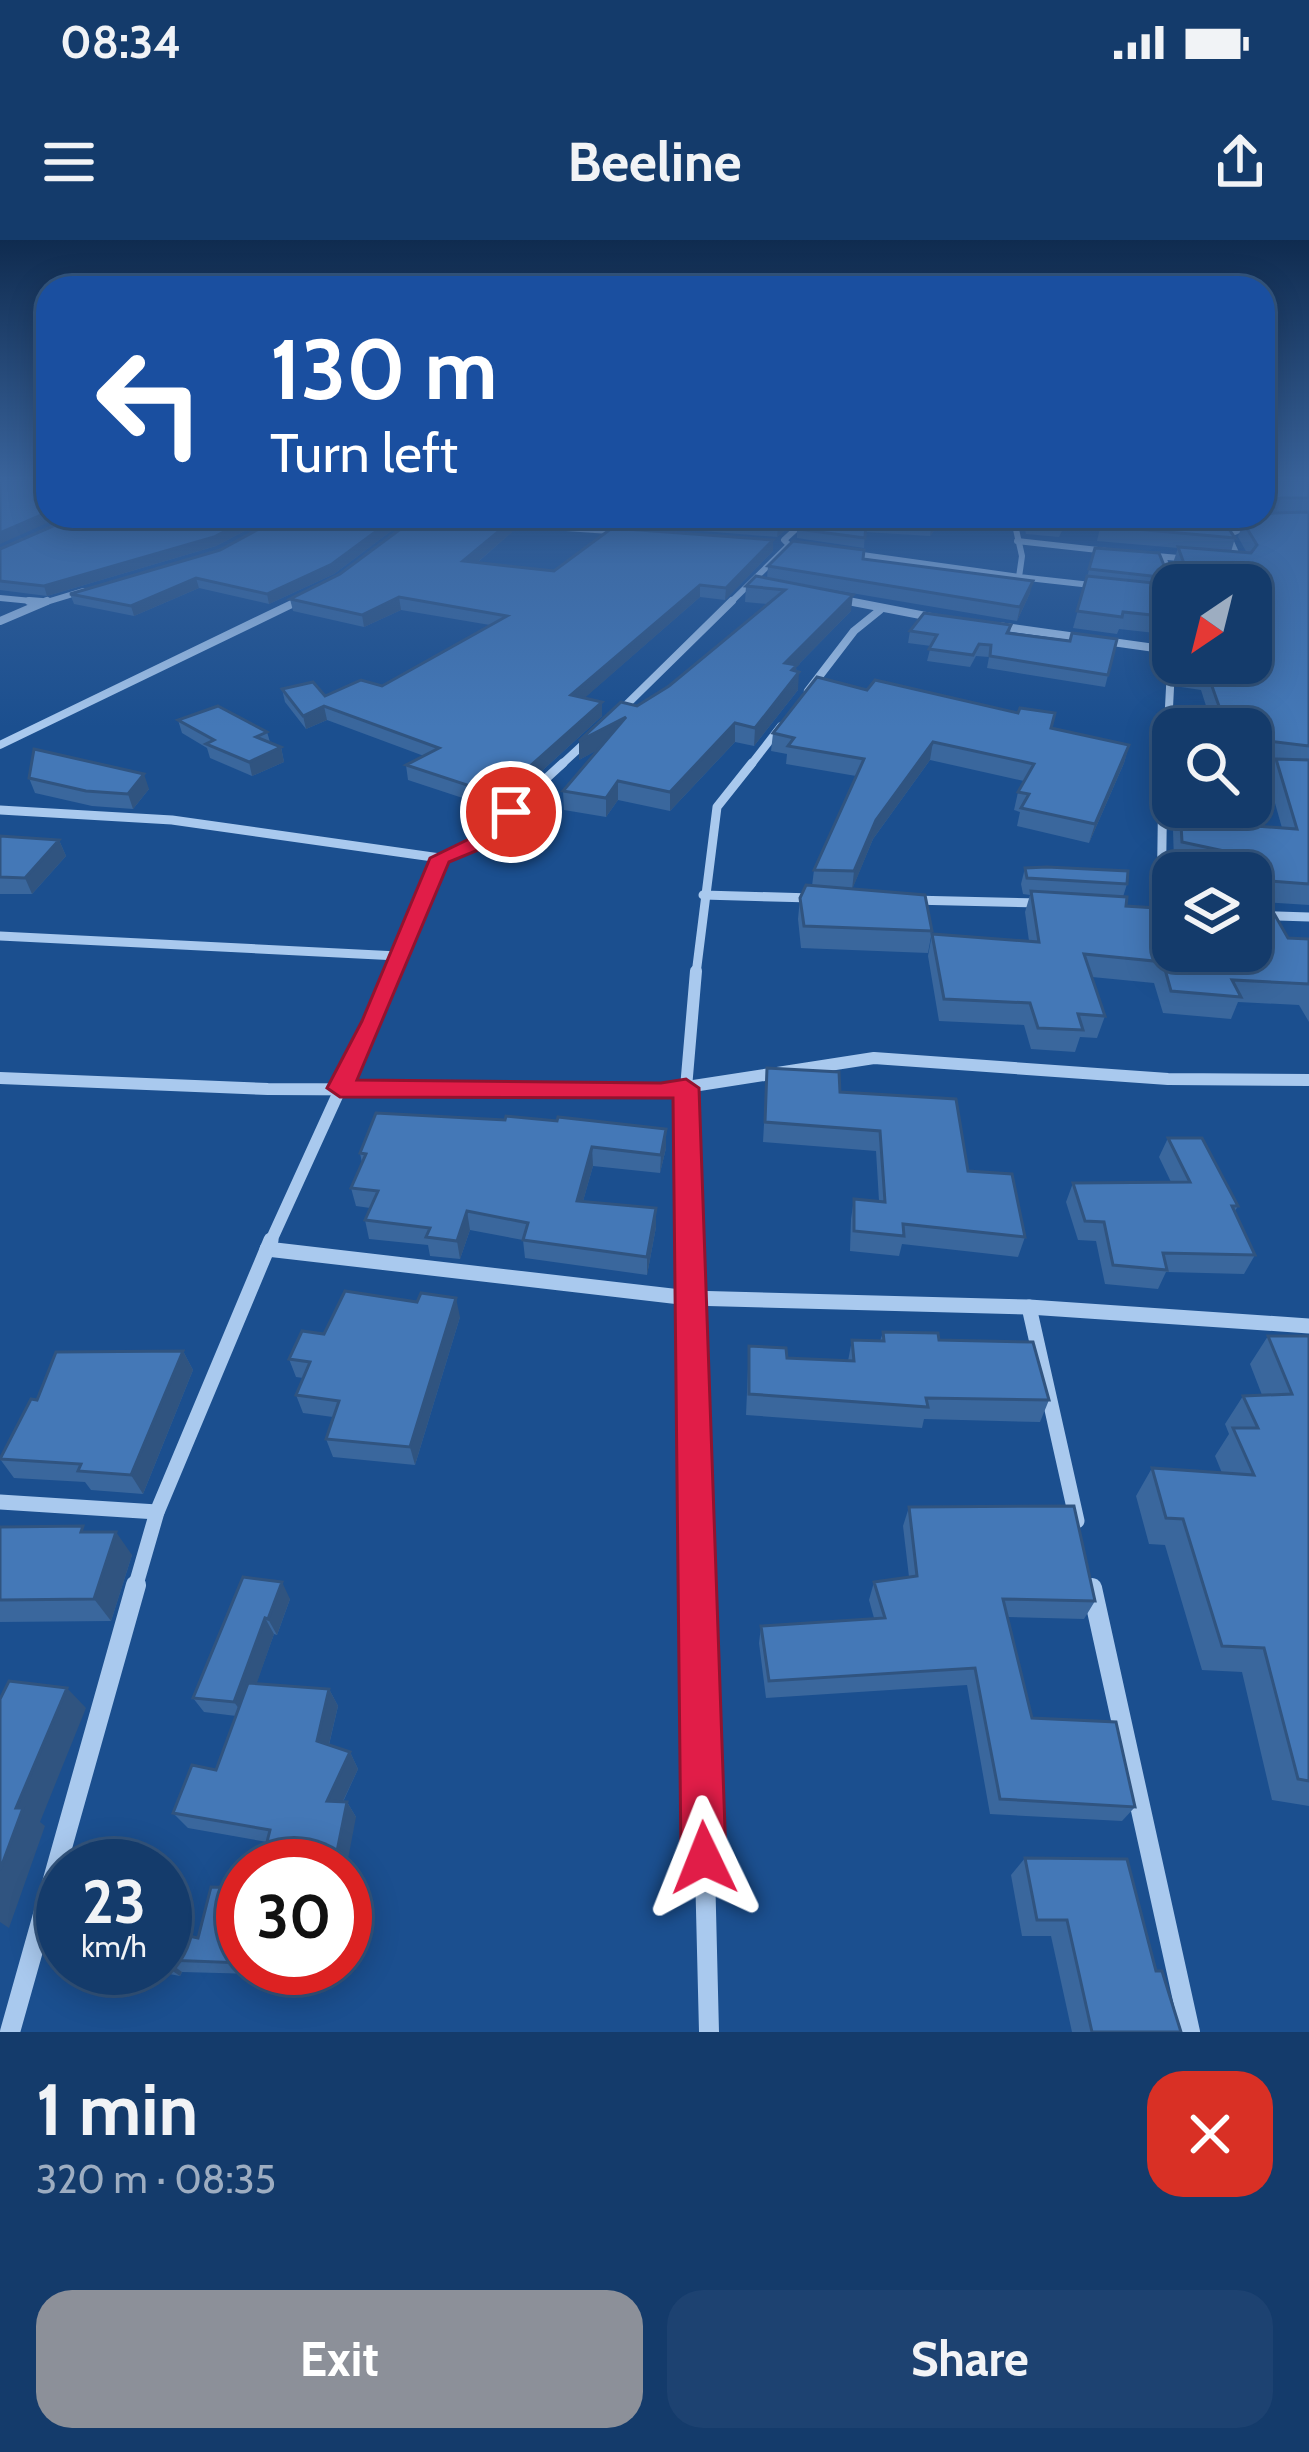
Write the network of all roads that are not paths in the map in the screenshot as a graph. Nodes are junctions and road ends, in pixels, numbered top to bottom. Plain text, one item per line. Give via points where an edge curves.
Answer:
1 (775, 561) edge
2 (899, 561) edge
3 (1021, 561) edge
4 (1223, 561) edge
5 (1243, 561) edge
6 (1019, 577) junction
7 (754, 584) junction
8 (774, 587) edge
9 (1107, 587) edge
10 (97, 589) edge
11 (0, 598) edge
12 (304, 598) edge
13 (836, 598) edge
14 (43, 602) junction
15 (880, 610) junction
16 (946, 620) edge
17 (0, 621) edge
18 (991, 626) edge
19 (1152, 648) edge
20 (800, 701) edge
21 (786, 716) edge
22 (0, 745) edge
23 (1272, 769) edge
24 (1309, 772) edge
25 (0, 810) edge
26 (440, 858) junction
27 (703, 895) junction
28 (820, 898) edge
29 (890, 900) edge
30 (1054, 904) edge
31 (1139, 911) edge
32 (1152, 912) edge
33 (1272, 916) edge
34 (1309, 917) edge
35 (0, 936) edge
36 (398, 956) junction
37 (0, 1078) edge
38 (1309, 1080) edge
39 (340, 1088) junction
40 (686, 1088) junction
41 (267, 1249) junction
42 (689, 1298) junction
43 (1029, 1306) junction
44 (1309, 1325) edge
45 (0, 1502) edge
46 (157, 1512) junction
47 (1081, 1540) edge
48 (1086, 1564) edge
49 (10, 2032) edge
50 (709, 2032) edge
51 (1190, 2032) edge

1 - 7 street
2 - 6 street
3 - 6 street
4 - 5 street
6 - 9 street
7 - 8 street
7 - 26 street via 476,843
10 - 14 street
11 - 14 street
12 - 22 street
13 - 15 street
14 - 17 street
15 - 16 street
15 - 20 street
18 - 19 street
21 - 27 street via 716,807
23 - 24 street
25 - 26 street via 172,820
26 - 36 street
27 - 28 street
27 - 40 street
29 - 30 street
31 - 32 street
33 - 34 street
35 - 36 street
36 - 39 street
37 - 39 street
38 - 40 street via 874,1058
39 - 40 street
39 - 41 street
40 - 42 street
41 - 42 street
41 - 46 street
42 - 43 street
42 - 50 street
43 - 44 street
43 - 47 street
45 - 46 street
46 - 49 street
48 - 51 street

